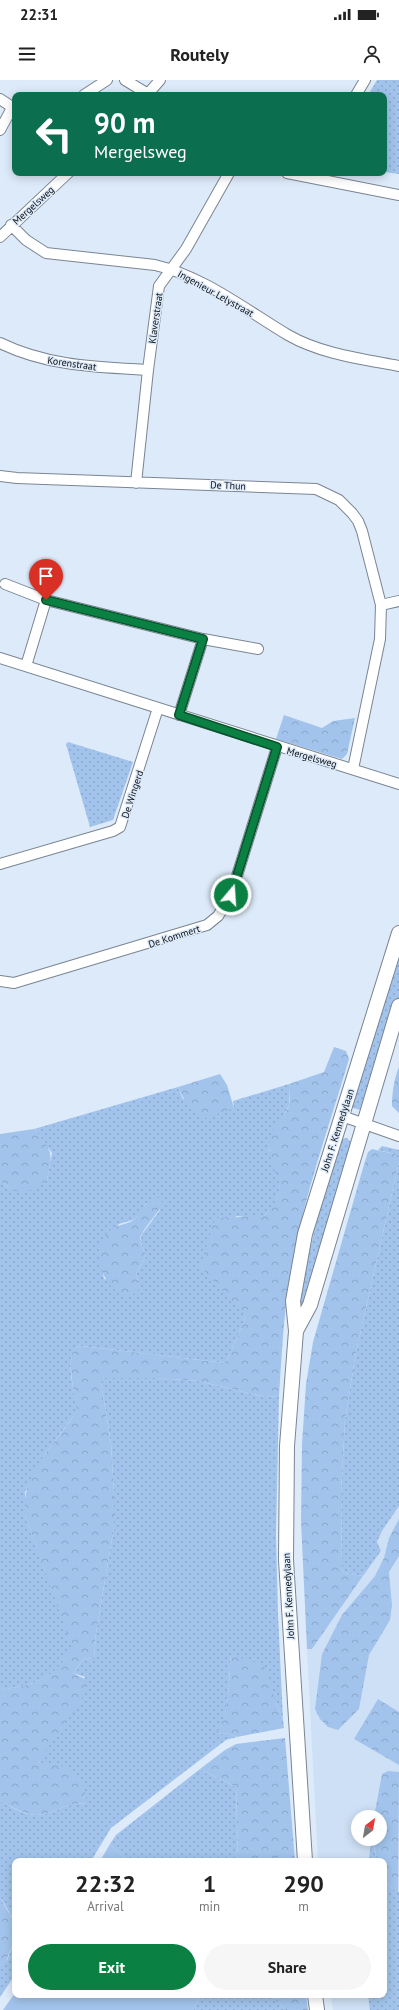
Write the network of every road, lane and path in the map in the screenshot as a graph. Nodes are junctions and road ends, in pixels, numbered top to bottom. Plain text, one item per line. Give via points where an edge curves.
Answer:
1 (107, 80) edge
2 (125, 80) edge
3 (160, 80) edge
4 (365, 80) edge
5 (89, 92) edge
6 (144, 92) edge
7 (149, 92) edge
8 (358, 92) edge
9 (0, 99) edge
10 (12, 107) edge
11 (12, 111) edge
12 (0, 130) edge
13 (65, 176) edge
14 (227, 176) edge
15 (317, 176) edge
16 (327, 177) edge
17 (399, 195) edge
18 (11, 225) junction
19 (0, 237) edge
20 (172, 269) junction
21 (0, 343) edge
22 (399, 366) edge
23 (148, 370) junction
24 (0, 476) edge
25 (136, 482) junction
26 (5, 584) dead end
27 (46, 600) junction
28 (399, 601) edge
29 (381, 605) junction
30 (203, 639) junction
31 (258, 649) dead end
32 (0, 658) edge
33 (26, 666) junction
34 (158, 708) junction
35 (179, 715) junction
36 (277, 747) junction
37 (353, 769) junction
38 (399, 784) edge
39 (0, 864) edge
40 (399, 933) edge
41 (0, 981) edge
42 (399, 1006) edge
43 (342, 1116) junction
44 (364, 1124) junction
45 (399, 1136) edge
46 (296, 1331) junction
47 (305, 1858) edge
48 (315, 1998) edge
49 (317, 2010) edge

1 - 5 street
2 - 6 street
3 - 7 street
4 - 8 street
9 - 10 street
11 - 12 street
13 - 18 street, Mergelsweg
14 - 20 street, Klaverstraat
15 - 16 street
16 - 17 street
18 - 19 street, Mergelsweg
18 - 20 street, Ingenieur Lelystraat via 26,240 46,253
20 - 22 street, Ingenieur Lelystraat via 199,282 289,336 327,351
20 - 23 street, Klaverstraat via 159,286
21 - 23 street, Korenstraat via 54,362
23 - 25 street, Klaverstraat
24 - 25 street, De Thun
25 - 29 street, De Thun via 316,489 332,495 352,513 362,531
26 - 27 street
27 - 30 street
27 - 33 street
28 - 29 street
29 - 37 street, De Thun via 380,639
30 - 31 street
30 - 35 street
32 - 33 street, Mergelsweg
33 - 34 street, Mergelsweg
34 - 35 street, Mergelsweg
34 - 39 street, De Wingerd via 120,827
35 - 36 street, Mergelsweg
36 - 37 street, Mergelsweg
36 - 41 street, De Kommert via 231,895 218,916 207,925 163,939 14,983
37 - 38 street, Mergelsweg
40 - 43 street, John F. Kennedylaan
42 - 44 street, John F. Kennedylaan
43 - 44 street
43 - 46 street, John F. Kennedylaan via 306,1234 293,1301
44 - 45 street
44 - 46 street, John F. Kennedylaan via 310,1305
46 - 47 street, John F. Kennedylaan via 287,1446 286,1560
48 - 49 street

